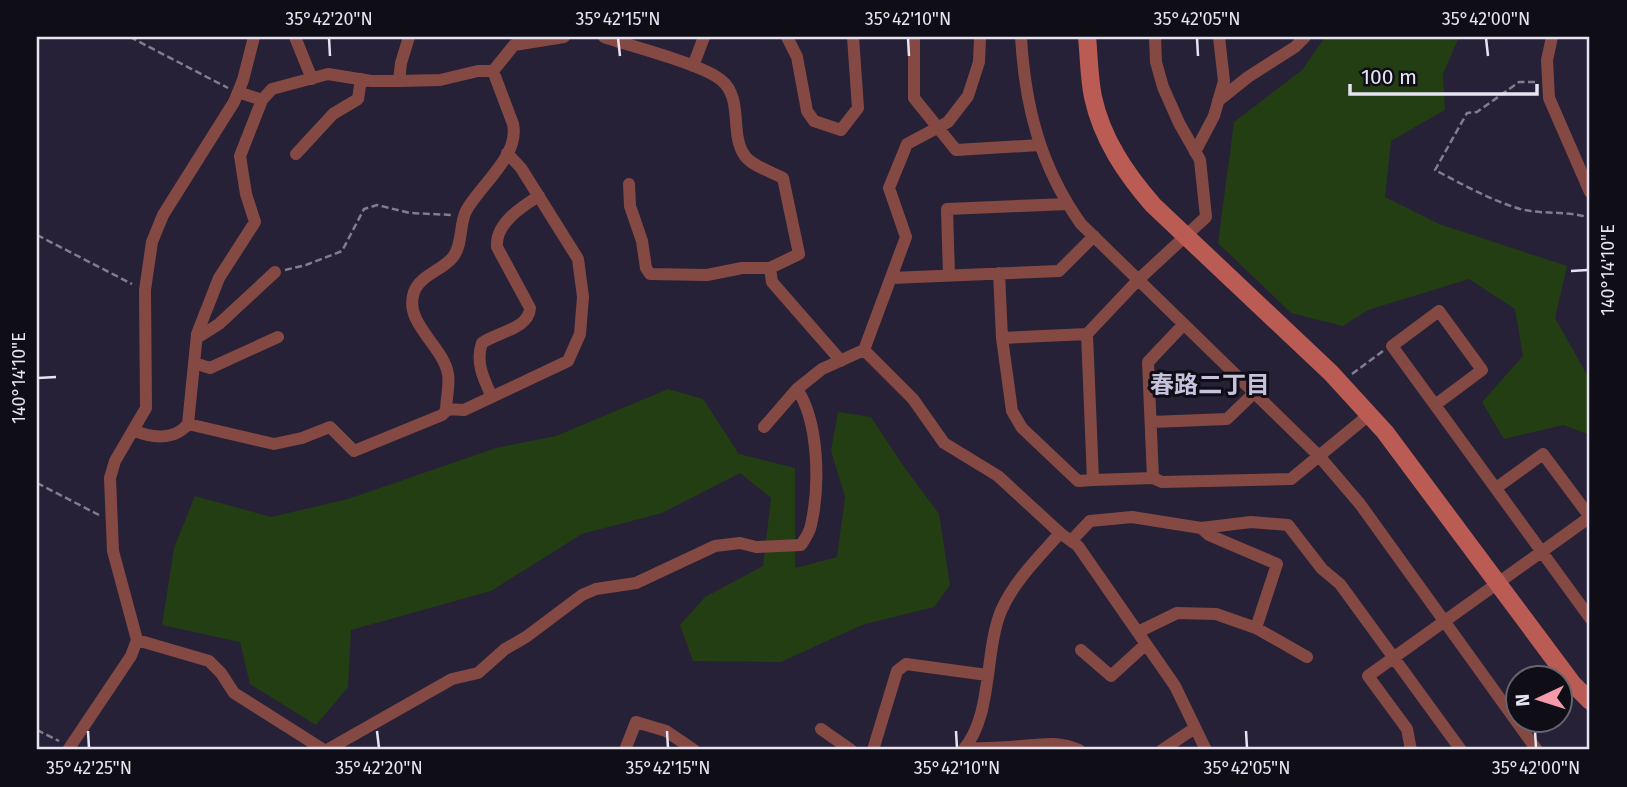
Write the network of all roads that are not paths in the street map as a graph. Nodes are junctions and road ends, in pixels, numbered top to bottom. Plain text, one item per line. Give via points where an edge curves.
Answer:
1 (254, 37) edge
2 (295, 37) edge
3 (409, 37) edge
4 (564, 37) edge
5 (604, 37) edge
6 (704, 37) edge
7 (787, 37) edge
8 (853, 37) edge
9 (914, 37) edge
10 (980, 37) edge
11 (1021, 37) edge
12 (1087, 37) edge
13 (1155, 37) edge
14 (1219, 37) edge
15 (1305, 37) edge
16 (1552, 37) edge
17 (514, 41) edge
18 (693, 66) junction
19 (493, 71) junction
20 (312, 79) junction
21 (361, 79) junction
22 (399, 81) junction
23 (238, 92) junction
24 (262, 100) junction
25 (1218, 101) junction
26 (938, 127) junction
27 (1040, 145) junction
28 (1195, 152) junction
29 (507, 153) junction
30 (296, 155) dead end
31 (629, 184) dead end
32 (1590, 192) edge
33 (539, 196) junction
34 (1067, 204) junction
35 (1094, 236) junction
36 (1185, 236) junction
37 (770, 268) junction
38 (275, 272) road end
39 (999, 274) junction
40 (949, 275) junction
41 (891, 278) junction
42 (1138, 280) junction
43 (1184, 324) junction
44 (1087, 334) junction
45 (278, 337) dead end
46 (197, 338) junction
47 (1002, 338) junction
48 (864, 350) junction
49 (841, 361) junction
50 (194, 363) junction
51 (797, 389) junction
52 (1254, 393) junction
53 (492, 397) junction
54 (1435, 405) junction
55 (446, 409) junction
56 (1370, 414) junction
57 (1151, 422) junction
58 (188, 424) junction
59 (764, 427) dead end
60 (133, 430) junction
61 (1319, 456) junction
62 (1153, 478) junction
63 (1093, 480) junction
64 (1496, 488) junction
65 (1590, 517) edge
66 (1201, 528) junction
67 (1059, 533) junction
68 (1071, 541) junction
69 (1542, 552) junction
70 (1498, 583) junction
71 (1590, 618) edge
72 (1444, 621) junction
73 (1256, 628) junction
74 (1138, 632) junction
75 (137, 639) junction
76 (1146, 644) junction
77 (1082, 650) dead end
78 (1307, 657) dead end
79 (1394, 658) junction
80 (987, 675) junction
81 (1590, 701) edge
82 (821, 729) dead end
83 (1195, 729) junction
84 (70, 748) edge
85 (964, 749) edge
86 (326, 750) edge
87 (625, 750) edge
88 (694, 750) edge
89 (851, 750) edge
90 (873, 750) edge
91 (1079, 750) edge
92 (1162, 750) edge
93 (1206, 750) edge
94 (1411, 750) edge
95 (1461, 750) edge
96 (1537, 750) edge

1 - 23 street
2 - 20 street
3 - 22 street
4 - 17 street
5 - 18 street
6 - 18 street
7 - 8 street via 797,57 807,111 814,121 841,130 858,108
9 - 26 street via 914,98
10 - 26 street via 979,62 968,96 948,122
11 - 27 street via 1024,81
12 - 36 street via 1092,95 1118,159 1153,205
13 - 28 street via 1163,87
14 - 25 street via 1224,80
15 - 25 street
16 - 32 street via 1547,60 1549,98
17 - 19 street
18 - 37 street via 721,79 729,88 739,145 746,158 783,178 799,254
19 - 22 street
19 - 29 street via 515,132
20 - 21 street via 328,74
20 - 24 street via 272,89
21 - 22 street
21 - 30 street via 358,99 333,114
23 - 24 street
23 - 60 street via 163,215 152,242 145,290 146,408
24 - 46 street via 240,156 256,222 219,278
25 - 28 street
26 - 27 street via 957,150
26 - 41 street via 907,145 889,188 906,237
27 - 34 street
28 - 36 street via 1200,160 1206,217
29 - 33 street
29 - 55 street via 468,207 453,258 418,283 412,303 448,374
31 - 37 street via 630,206 650,274 707,275
33 - 53 street via 518,208 496,239 530,307 524,322 482,343 482,375
33 - 53 street via 579,259 580,334 568,361
34 - 35 street
34 - 40 street via 947,208
35 - 39 street via 1059,271
35 - 42 street
36 - 42 street
36 - 56 street
37 - 49 street via 772,282
38 - 46 street via 219,324
39 - 40 street
39 - 47 street
40 - 41 street
41 - 48 street
42 - 43 street
42 - 44 street
43 - 52 street
43 - 57 street via 1148,362
44 - 47 street
44 - 63 street
45 - 50 street via 210,368
46 - 50 street
47 - 63 street via 1012,411 1022,428 1078,481
48 - 49 street
48 - 67 street via 914,399 944,443 998,476
49 - 51 street
50 - 58 street
51 - 59 street
51 - 86 street via 812,421 815,458 811,528 801,545 715,546 636,583 582,595 478,673 452,679
52 - 57 street via 1227,419
52 - 61 street
53 - 55 street via 464,410
54 - 54 street via 1482,370 1439,311 1392,346
54 - 64 street
55 - 58 street via 442,415 354,450 330,427 274,444
56 - 61 street
56 - 70 street
57 - 62 street
58 - 60 street via 163,437
60 - 75 street via 110,478 113,551
61 - 62 street via 1292,480 1162,482
61 - 72 street via 1360,504
62 - 63 street
64 - 65 street via 1543,454
64 - 69 street
65 - 69 street
66 - 68 street via 1132,517 1090,521
66 - 73 street via 1277,564
66 - 79 street via 1251,522 1288,525 1322,569 1340,584
67 - 68 street
67 - 80 street via 1015,585 1001,612
68 - 74 street
69 - 70 street
69 - 71 street
70 - 72 street
70 - 81 street
72 - 79 street
72 - 96 street
73 - 74 street via 1216,614 1177,613
73 - 78 street
74 - 76 street
75 - 84 street via 131,656
75 - 86 street via 209,661 234,693
76 - 77 street via 1111,676
76 - 83 street via 1175,686
79 - 94 street via 1368,676 1408,729
79 - 95 street
80 - 85 street via 972,740
80 - 90 street via 906,664 897,671
82 - 89 street
83 - 92 street
83 - 93 street
85 - 91 street via 1050,743
87 - 88 street via 636,722 666,731

